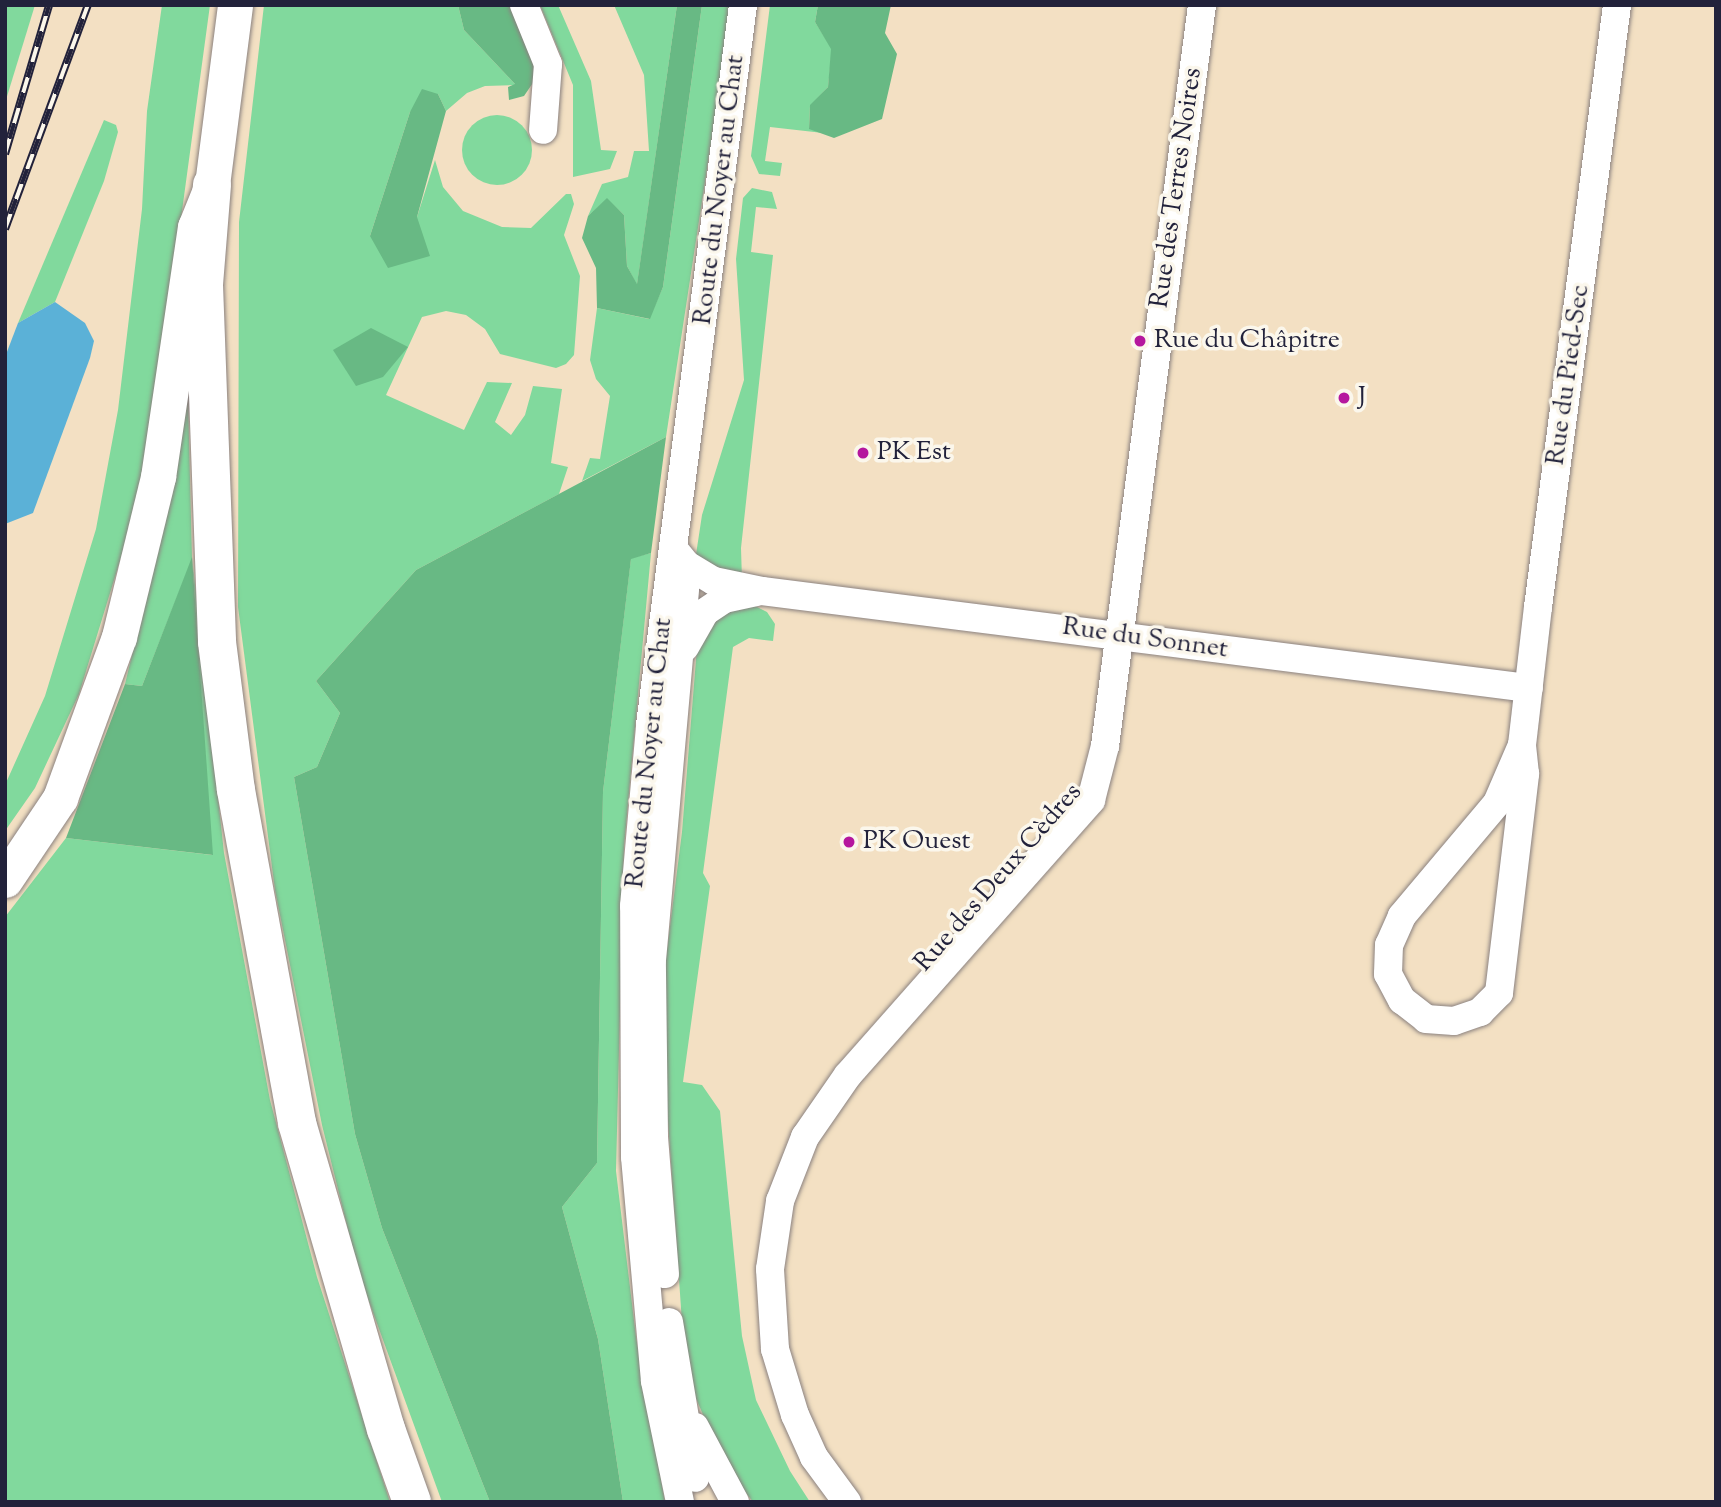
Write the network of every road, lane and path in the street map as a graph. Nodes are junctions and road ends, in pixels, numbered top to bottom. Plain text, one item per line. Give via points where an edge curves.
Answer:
1 (235, 5) edge
2 (524, 5) edge
3 (743, 5) edge
4 (763, 5) edge
5 (1202, 5) edge
6 (1617, 5) edge
7 (543, 130) dead end
8 (212, 185) junction
9 (680, 556) junction
10 (762, 591) junction
11 (1119, 637) junction
12 (681, 654) junction
13 (1529, 688) junction
14 (1522, 745) junction
15 (1105, 746) junction
16 (5, 880) edge
17 (671, 1350) junction
18 (412, 1502) edge
19 (680, 1502) edge
20 (699, 1502) edge
21 (734, 1502) edge
22 (822, 1502) edge
23 (846, 1502) edge

1 - 8 main road
2 - 7 street via 548,64
3 - 9 street, Route du Noyer au Chat
4 - 9 street, Route du Noyer au Chat
5 - 11 street, Rue des Terres Noires
6 - 13 street, Rue du Pied-Sec
8 - 16 main road via 195,227 158,477 119,637 60,798
8 - 18 highway via 204,285 217,642 236,790 297,1124 386,1429
9 - 10 street, Rue du Sonnet via 714,581
9 - 12 street, Route du Noyer au Chat
9 - 19 street, Route du Noyer au Chat via 650,725 634,906 635,1157 655,1381
10 - 11 street, Rue du Sonnet
10 - 12 street, Rue du Sonnet via 724,599 705,612
11 - 13 street, Rue du Sonnet
11 - 15 street, Rue des Terres Noires
12 - 17 street, Route du Noyer au Chat via 652,960 654,1136
13 - 14 street, Rue du Pied-Sec
14 - 14 street via 1497,803 1402,916 1389,945 1388,974 1402,1000 1426,1019 1454,1021 1480,1012 1499,993 1525,774
15 - 22 street, Rue des Deux Cèdres via 1062,810 849,1049 806,1106 769,1183 754,1257 755,1336 783,1435
15 - 23 street, Rue des Deux Cèdres via 1091,800 848,1075 805,1137 790,1169 773,1233 770,1269 775,1349 794,1415 814,1457
17 - 20 street, Route du Noyer au Chat
17 - 21 street via 697,1435

